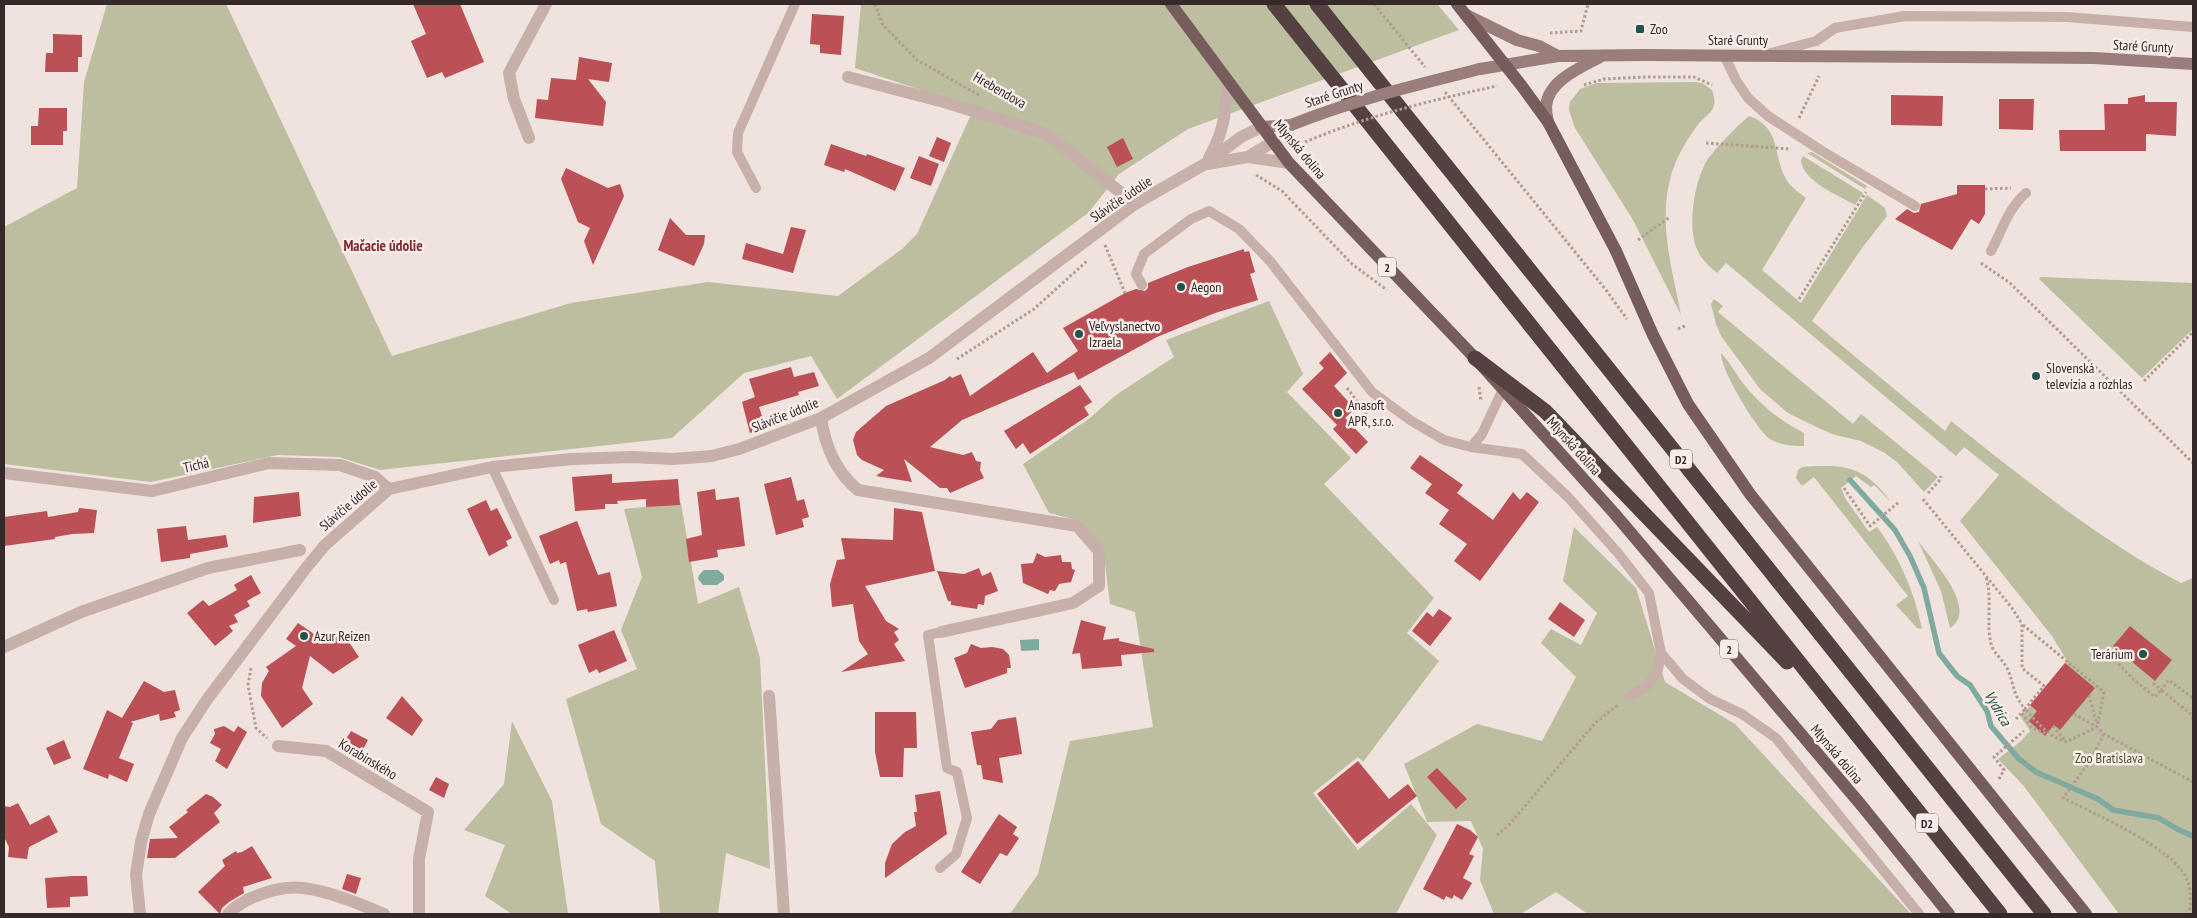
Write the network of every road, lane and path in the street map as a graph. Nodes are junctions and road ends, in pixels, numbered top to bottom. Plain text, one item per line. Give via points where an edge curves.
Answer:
1 (546, 4) edge
2 (795, 4) edge
3 (875, 4) edge
4 (1170, 4) edge
5 (1274, 4) edge
6 (1317, 4) edge
7 (1374, 4) edge
8 (1457, 4) edge
9 (1588, 4) edge
10 (1466, 15) junction
11 (2193, 27) edge
12 (1548, 33) dead end
13 (1603, 55) junction
14 (1724, 55) junction
15 (1762, 55) junction
16 (1558, 56) junction
17 (1505, 64) junction
18 (2193, 64) edge
19 (1430, 74) dead end
20 (1819, 76) dead end
21 (848, 77) dead end
22 (1228, 82) junction
23 (1712, 85) dead end
24 (1497, 86) dead end
25 (1579, 87) dead end
26 (1443, 89) dead end
27 (981, 96) dead end
28 (1799, 118) dead end
29 (1548, 122) junction
30 (1291, 124) junction
31 (1261, 127) junction
32 (529, 138) dead end
33 (1273, 142) junction
34 (1304, 142) dead end
35 (1706, 143) dead end
36 (1786, 147) dead end
37 (1248, 156) junction
38 (1289, 163) junction
39 (1205, 164) junction
40 (1265, 179) dead end
41 (756, 188) dead end
42 (1985, 189) dead end
43 (1866, 192) dead end
44 (2026, 193) joint
45 (1135, 204) junction
46 (1914, 206) dead end
47 (1670, 217) dead end
48 (1638, 240) dead end
49 (1105, 245) dead end
50 (1991, 251) dead end
51 (1981, 263) dead end
52 (1142, 285) dead end
53 (1389, 292) dead end
54 (1125, 293) dead end
55 (1799, 299) dead end
56 (1687, 325) dead end
57 (1631, 326) dead end
58 (1678, 329) dead end
59 (2193, 332) edge
60 (1475, 358) junction
61 (1473, 379) dead end
62 (2144, 381) dead end
63 (1347, 388) dead end
64 (1503, 389) junction
65 (1482, 406) dead end
66 (1368, 415) dead end
67 (821, 418) junction
68 (1471, 447) junction
69 (2193, 463) edge
70 (492, 467) junction
71 (4, 472) edge
72 (1941, 476) dead end
73 (1844, 488) dead end
74 (389, 489) junction
75 (1928, 493) dead end
76 (1923, 499) dead end
77 (1899, 502) dead end
78 (300, 550) dead end
79 (1986, 576) junction
80 (554, 600) dead end
81 (2022, 624) junction
82 (941, 632) joint
83 (255, 635) junction
84 (4, 647) edge
85 (1661, 653) junction
86 (2108, 653) dead end
87 (2153, 683) dead end
88 (2161, 690) junction
89 (2089, 695) dead end
90 (768, 696) dead end
91 (1629, 696) joint
92 (2193, 698) edge
93 (2025, 709) junction
94 (2022, 713) junction
95 (2074, 714) dead end
96 (2192, 715) edge
97 (2016, 719) dead end
98 (2193, 720) edge
99 (2053, 726) dead end
100 (2097, 727) junction
101 (2024, 731) dead end
102 (1854, 732) junction
103 (2104, 734) junction
104 (2054, 738) junction
105 (2066, 742) junction
106 (278, 746) joint
107 (1999, 780) dead end
108 (2193, 782) edge
109 (1497, 835) dead end
110 (940, 868) dead end
111 (140, 914) edge
112 (228, 914) edge
113 (384, 914) edge
114 (419, 914) edge
115 (784, 914) edge
116 (1919, 914) edge
117 (1949, 914) edge
118 (2000, 914) edge
119 (2044, 914) edge
120 (2086, 914) edge
121 (2189, 914) edge

1 - 32 street via 509,73 514,99
2 - 41 lane via 738,133 737,152
3 - 27 path, Hrebendova via 883,25 917,60
4 - 22 main road, Mlynská dolina / 2
5 - 102 highway, D2
6 - 119 highway, D2
7 - 19 path
8 - 10 main road
9 - 12 path via 1581,31
10 - 16 street
10 - 17 main road
11 - 15 lane via 2067,17 1904,16 1835,28 1816,41
13 - 14 street, Staré Grunty
13 - 16 street, Staré Grunty
13 - 29 street via 1569,73 1555,87 1546,106
14 - 15 street, Staré Grunty
14 - 46 lane via 1748,98 1768,116
15 - 18 street, Staré Grunty via 2094,58
16 - 17 street, Staré Grunty
17 - 29 main road
17 - 30 street, Staré Grunty, bridge via 1369,98
20 - 28 path
21 - 45 street via 1047,134
22 - 31 main road, Mlynská dolina / 2
22 - 39 street, Slávičie údolie via 1220,139
23 - 25 path via 1694,77 1646,77 1604,79
24 - 34 path, bridge via 1418,103 1341,126
26 - 57 path via 1606,290
29 - 120 main road via 1616,251 1653,336 1688,404 1750,494
30 - 31 street, Staré Grunty
30 - 33 street, Staré Grunty
31 - 33 main road, Mlynská dolina / 2
31 - 39 street, Slávičie údolie via 1241,137
33 - 37 street, Slávičie údolie
33 - 38 main road, Mlynská dolina / 2
35 - 36 path
37 - 38 street, Slávičie údolie
37 - 39 street, Slávičie údolie
38 - 60 main road, Mlynská dolina / 2
39 - 45 street, Slávičie údolie
40 - 53 path via 1282,191 1352,264
42 - 44 path via 2017,188
43 - 55 path
44 - 50 lane via 2016,201
45 - 67 street, Slávičie údolie via 929,358
47 - 48 path
49 - 54 path
51 - 69 path via 2010,283
52 - 68 lane via 1136,274 1144,254 1191,219 1209,211 1240,229 1270,262 1372,392 1444,440
56 - 58 path
59 - 62 path
60 - 64 main road, Mlynská dolina / 2
60 - 102 highway via 1545,411
61 - 65 path via 1479,386
63 - 66 path
64 - 68 lane via 1482,434
64 - 117 main road, Mlynská dolina / 2 via 1639,543
67 - 70 street, Slávičie údolie via 712,456 572,459
67 - 82 street via 830,454 847,481 858,490 1077,526 1099,550 1099,586 1073,603
68 - 85 lane via 1522,454 1568,496 1649,593
70 - 74 street, Slávičie údolie
70 - 80 lane
71 - 74 street, Tichá via 152,491 269,463 340,465 375,477
72 - 75 path
73 - 77 path via 1870,526
74 - 83 street, Slávičie údolie via 325,545
76 - 79 path
78 - 84 street via 208,568 81,612
79 - 81 path
79 - 93 path via 1990,590 1993,647 2008,668 2016,699
81 - 93 path via 2022,668 2044,686
81 - 100 path via 2104,692
82 - 110 lane via 928,635 947,768 956,772 967,818 956,854
83 - 106 path via 248,685 256,728
83 - 111 street via 182,738 165,775 141,842 136,875
85 - 91 lane via 1658,670 1647,687
85 - 116 lane via 1684,679 1710,700 1742,714 1776,738
86 - 88 path via 2155,697
87 - 88 path
88 - 92 path via 2169,680
88 - 96 path
89 - 100 path
90 - 115 street
91 - 109 path via 1595,723
93 - 94 path
93 - 104 path via 2033,721
94 - 97 path
94 - 104 path via 2032,728
95 - 100 path
96 - 98 path
99 - 105 path
100 - 103 path
100 - 105 path
101 - 107 path via 1994,757 2004,770
102 - 118 highway, D2
103 - 108 path
103 - 121 path via 2063,798 2116,825 2173,860 2187,880
104 - 105 path
106 - 114 street, Korabinského via 326,751 428,812 419,859
112 - 113 street via 261,893 302,888

